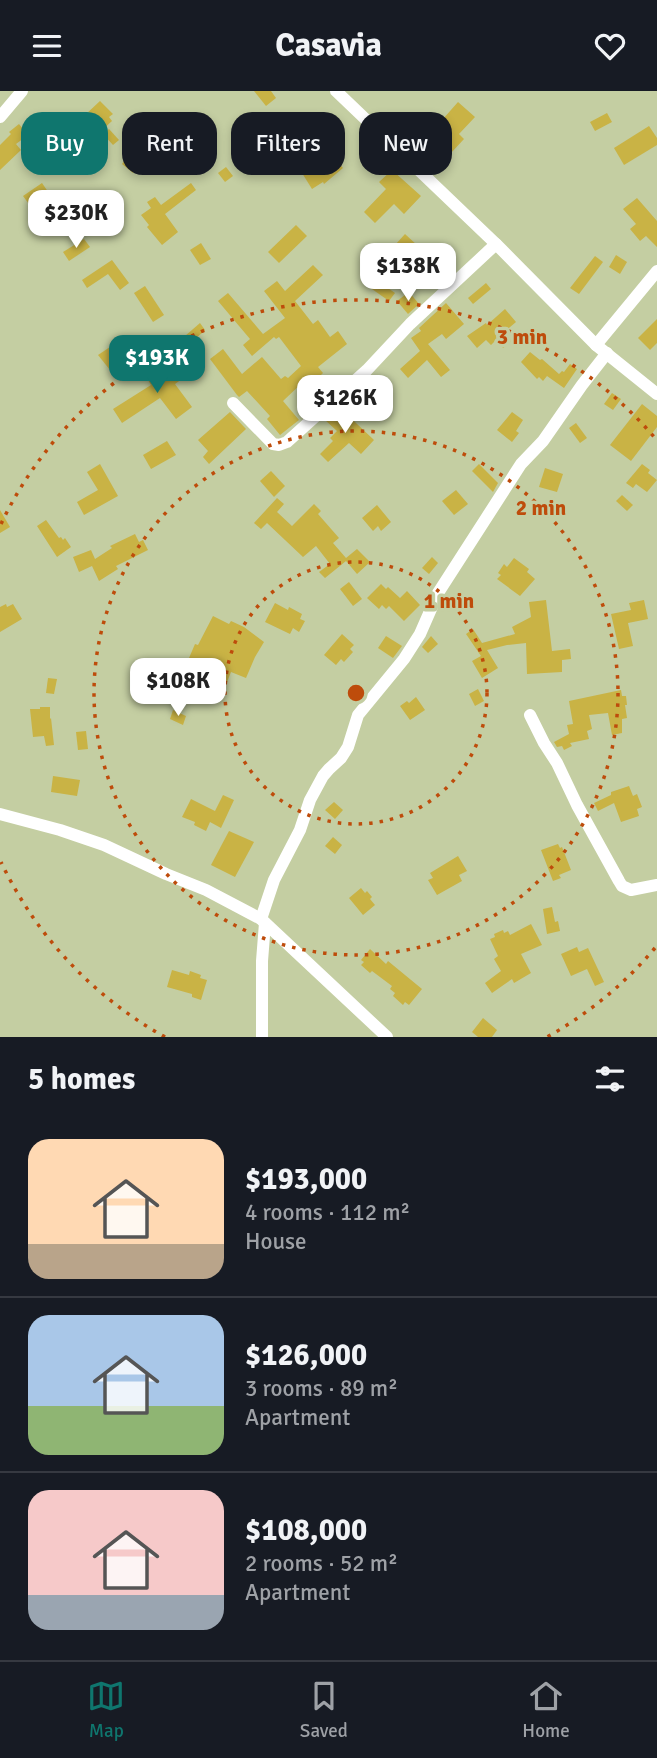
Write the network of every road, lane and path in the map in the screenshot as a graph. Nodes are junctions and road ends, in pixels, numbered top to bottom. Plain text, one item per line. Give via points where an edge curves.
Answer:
1 (22, 91) edge
2 (336, 91) edge
3 (0, 117) edge
4 (496, 244) junction
5 (657, 271) edge
6 (601, 349) junction
7 (657, 394) edge
8 (233, 403) dead end
9 (530, 715) dead end
10 (0, 814) edge
11 (657, 885) edge
12 (263, 921) junction
13 (262, 1037) edge
14 (387, 1037) edge

1 - 3 street
2 - 4 street
4 - 6 street
4 - 8 street via 287,442 274,444
5 - 6 street
6 - 7 street
6 - 12 street via 582,385 544,441 521,464 439,593 404,659 358,715 348,747 310,800 274,880
9 - 11 street via 618,881 631,890
10 - 12 street via 104,845
12 - 13 street
12 - 14 street

